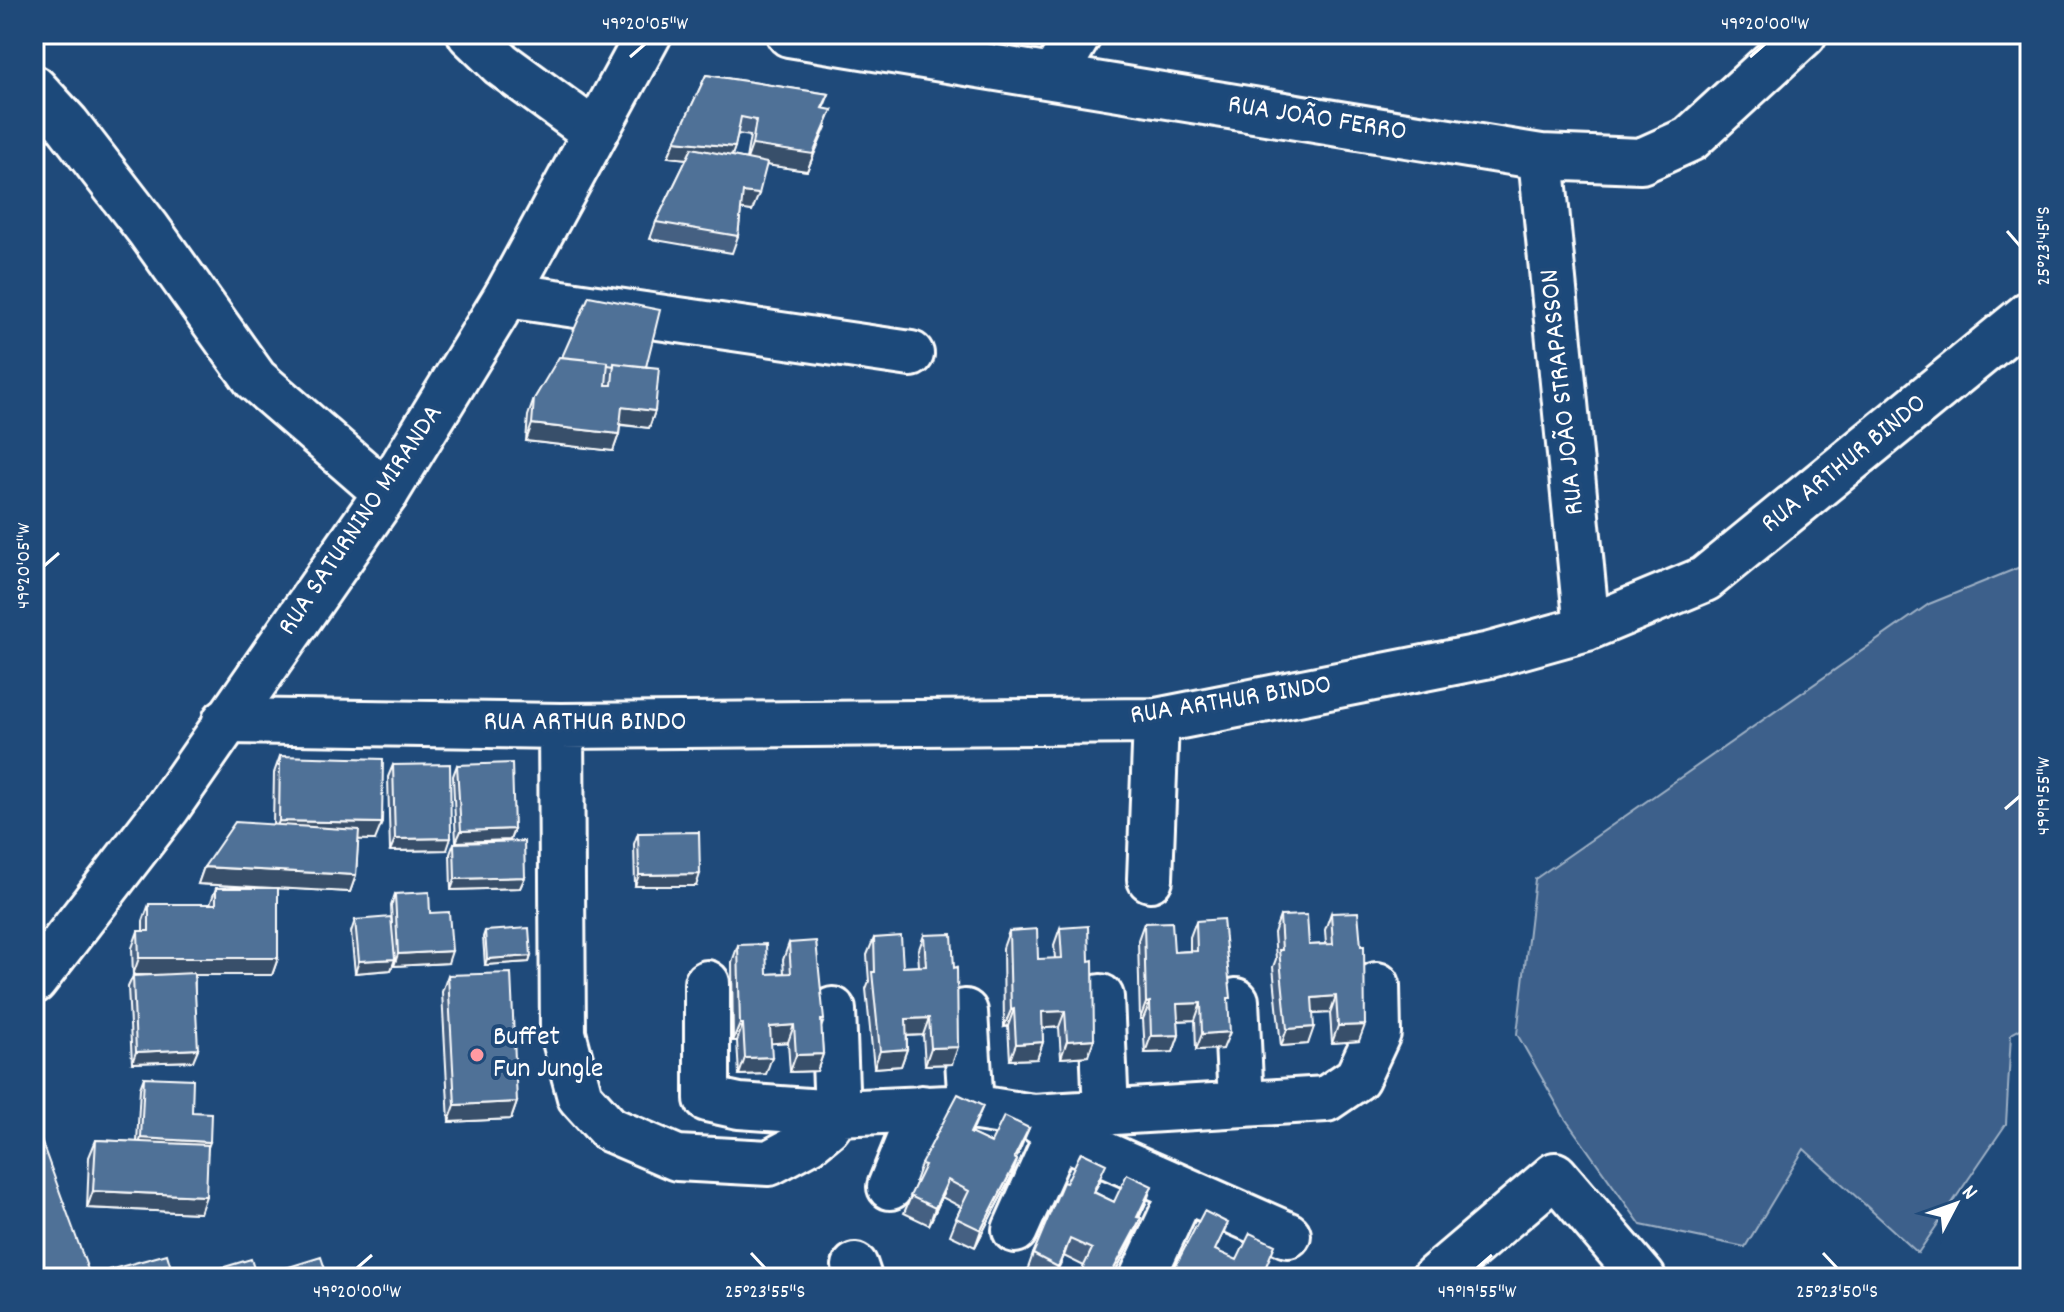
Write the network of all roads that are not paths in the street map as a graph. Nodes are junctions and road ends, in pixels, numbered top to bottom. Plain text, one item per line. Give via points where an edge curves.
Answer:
1 (470, 34) edge
2 (649, 34) edge
3 (789, 34) edge
4 (1079, 34) edge
5 (1804, 34) edge
6 (1053, 77) junction
7 (34, 88) edge
8 (594, 132) junction
9 (1541, 157) junction
10 (507, 295) junction
11 (2030, 313) edge
12 (911, 354) dead end
13 (386, 493) junction
14 (1587, 628) junction
15 (225, 721) junction
16 (1156, 721) junction
17 (561, 726) junction
18 (1150, 879) dead end
19 (34, 981) edge
20 (707, 983) dead end
21 (1377, 985) dead end
22 (1101, 997) dead end
23 (1236, 1001) dead end
24 (833, 1010) dead end
25 (965, 1012) dead end
26 (1241, 1102) junction
27 (971, 1107) junction
28 (922, 1108) junction
29 (1106, 1111) junction
30 (837, 1113) junction
31 (1045, 1126) junction
32 (890, 1187) dead end
33 (1183, 1190) junction
34 (1015, 1230) dead end
35 (1288, 1235) dead end
36 (1142, 1278) edge
37 (1434, 1278) edge
38 (1643, 1278) edge

1 - 8 street via 501,64
2 - 8 street, RUA SATURNINO MIRANDA
3 - 6 street, RUA JOÃO FERRO
4 - 6 street
5 - 9 street, RUA JOÃO FERRO via 1690,139 1641,161
6 - 9 street, RUA JOÃO FERRO
7 - 13 street via 148,229 255,379
8 - 10 street, RUA SATURNINO MIRANDA
9 - 14 street, RUA JOÃO STRAPASSON
10 - 12 street
10 - 13 street, RUA SATURNINO MIRANDA
11 - 14 street, RUA ARTHUR BINDO via 1705,579
13 - 15 street, RUA SATURNINO MIRANDA
14 - 16 street, RUA ARTHUR BINDO via 1490,655
15 - 17 street, RUA ARTHUR BINDO
15 - 19 street, RUA SATURNINO MIRANDA via 168,807
16 - 17 street, RUA ARTHUR BINDO
16 - 18 street
17 - 30 street via 563,1033 580,1097 609,1129 677,1158 769,1163 810,1141
20 - 30 street via 707,1099
21 - 26 street via 1378,1033 1357,1078 1326,1099
22 - 29 street
23 - 26 street
24 - 30 street
25 - 27 street
26 - 29 street
27 - 28 street
27 - 31 street
28 - 30 street
28 - 32 street
29 - 31 street
31 - 33 street
31 - 34 street
33 - 35 street
33 - 36 street
37 - 38 street via 1555,1175

